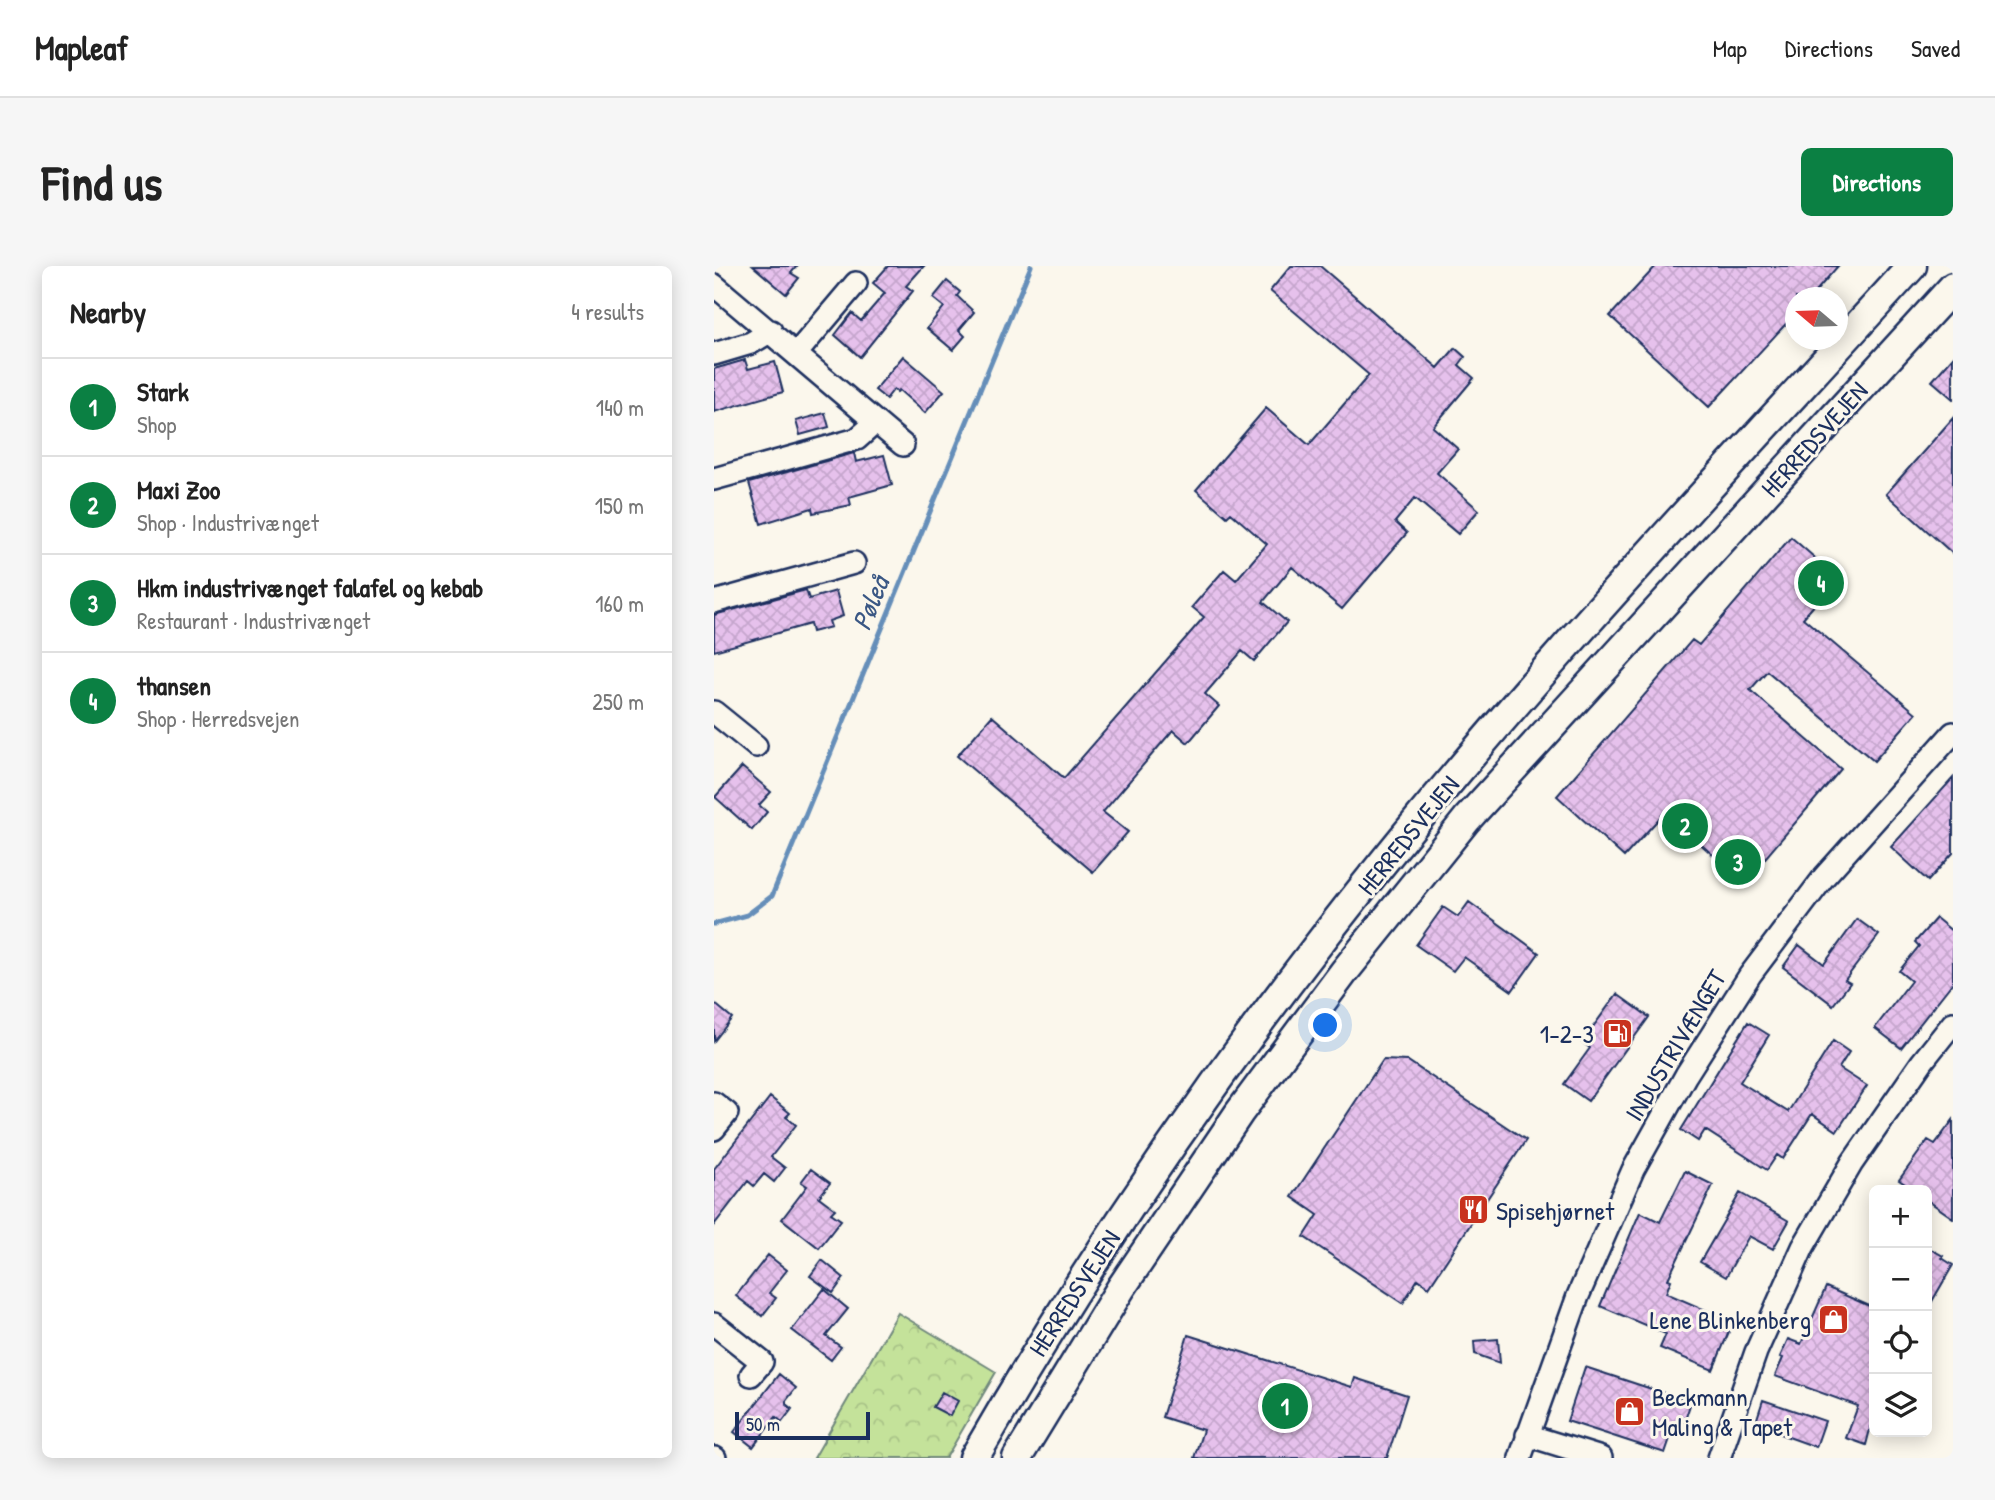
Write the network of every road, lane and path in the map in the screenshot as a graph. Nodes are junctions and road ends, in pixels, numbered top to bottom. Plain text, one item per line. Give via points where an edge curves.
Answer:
1 (1912, 266) edge
2 (856, 283) dead end
3 (714, 285) edge
4 (1953, 287) edge
5 (771, 331) junction
6 (714, 354) edge
7 (796, 354) junction
8 (876, 422) junction
9 (903, 444) dead end
10 (714, 479) edge
11 (854, 563) dead end
12 (714, 602) edge
13 (714, 712) edge
14 (1953, 733) edge
15 (756, 746) dead end
16 (1953, 1023) edge
17 (714, 1103) edge
18 (714, 1129) edge
19 (714, 1324) edge
20 (751, 1375) dead end
21 (1527, 1435) junction
22 (974, 1458) edge
23 (1017, 1458) edge
24 (1520, 1458) edge
25 (1601, 1458) edge
26 (1719, 1458) edge

1 - 22 street, HERREDSVEJEN via 1606,601 1314,949 1105,1243
2 - 7 street
3 - 5 street
4 - 23 street, HERREDSVEJEN via 1467,819 1352,962 1239,1113 1121,1289
5 - 6 street via 751,343
5 - 7 street
7 - 8 street
8 - 9 street
8 - 10 street via 857,439
11 - 12 street
13 - 15 street
14 - 21 street, INDUSTRIVÆNGET via 1824,877 1750,975 1686,1075 1633,1170 1578,1296
16 - 26 street via 1855,1158 1803,1247 1756,1352
17 - 18 street via 727,1113
19 - 20 street via 762,1362
21 - 24 street, INDUSTRIVÆNGET
21 - 25 street

